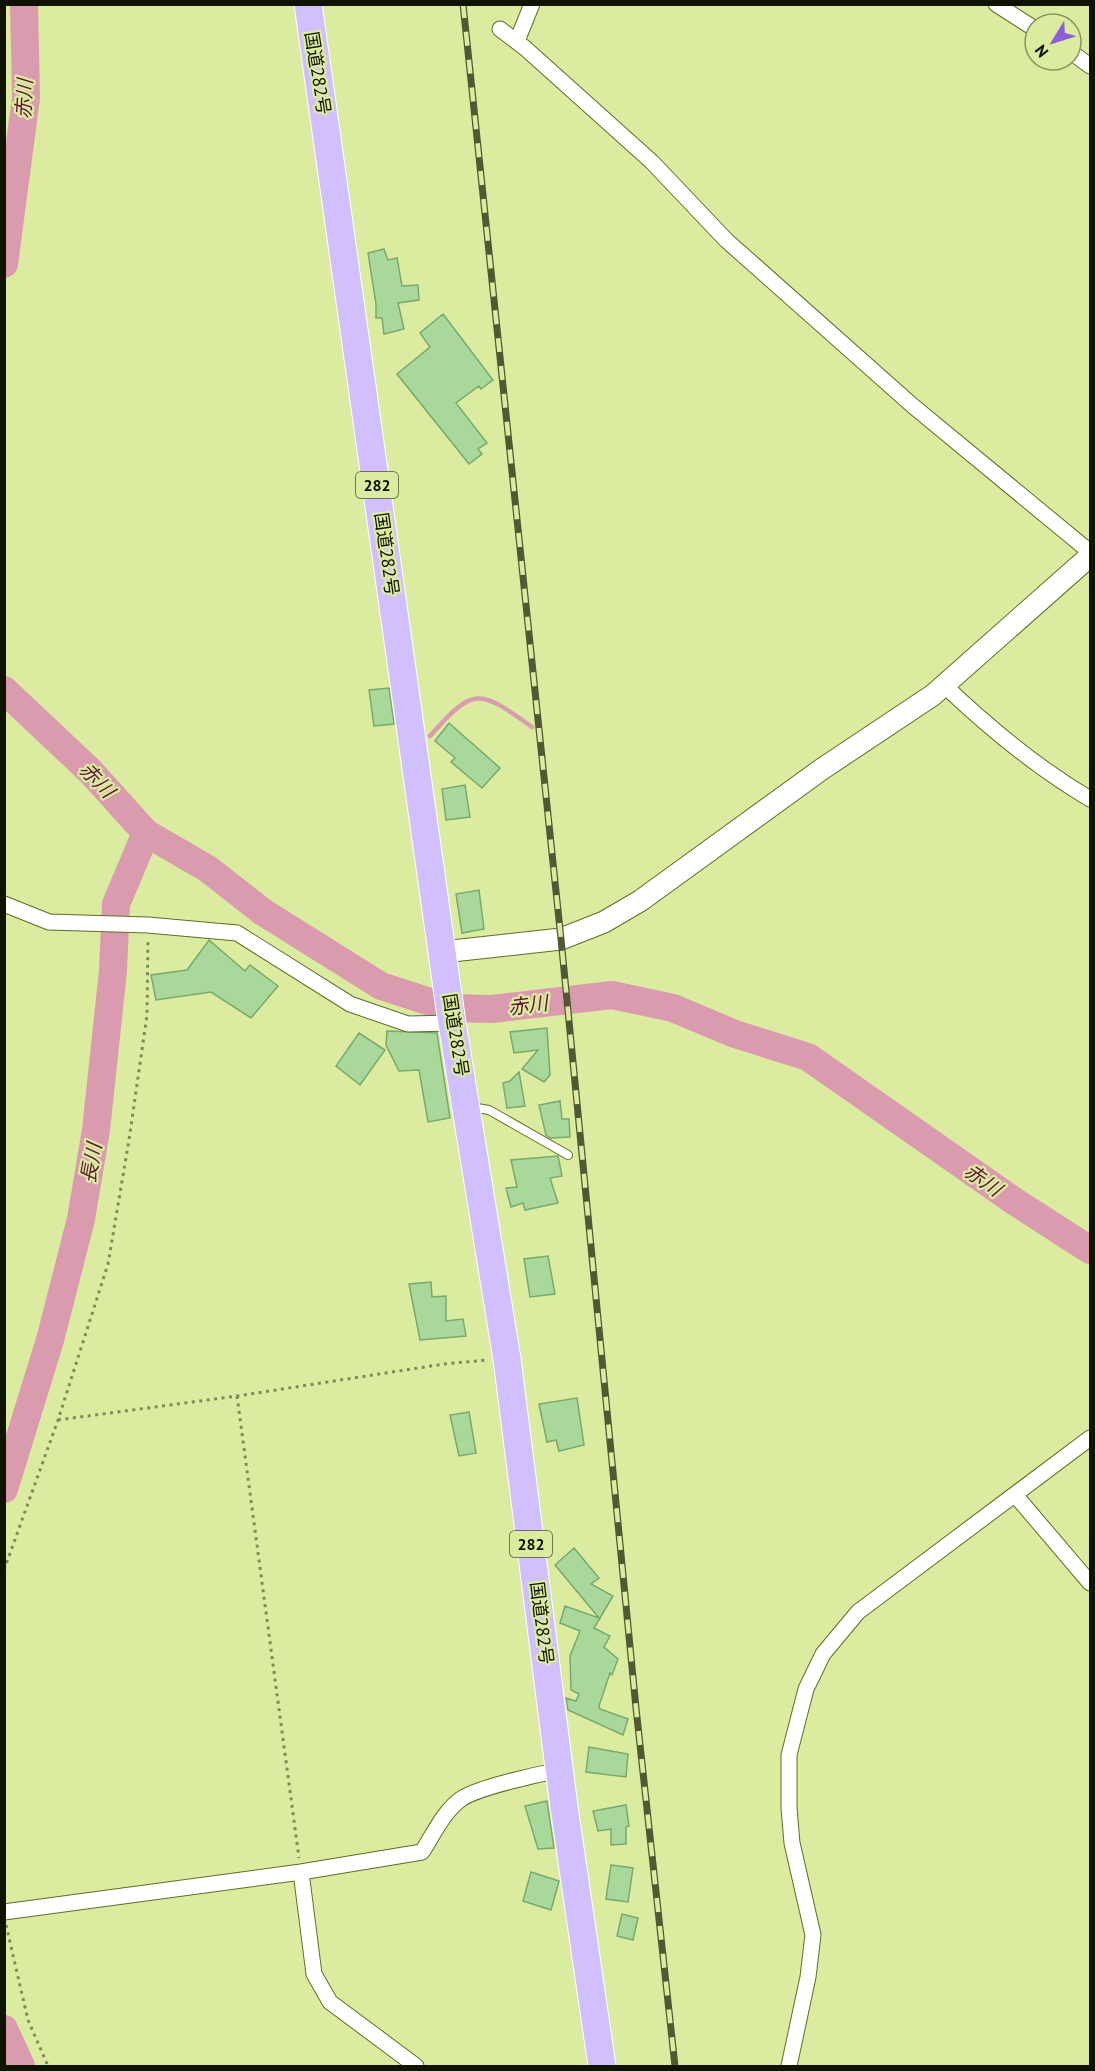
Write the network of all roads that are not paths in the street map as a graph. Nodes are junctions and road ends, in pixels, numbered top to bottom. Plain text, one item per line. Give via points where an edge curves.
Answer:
1 (308, 4) edge
2 (532, 4) edge
3 (996, 4) edge
4 (1023, 21) edge
5 (500, 29) dead end
6 (517, 41) junction
7 (1090, 554) edge
8 (944, 685) junction
9 (1090, 799) edge
10 (4, 904) edge
11 (444, 959) junction
12 (452, 1023) junction
13 (466, 1107) junction
14 (568, 1155) dead end
15 (1090, 1438) edge
16 (1016, 1496) junction
17 (1090, 1583) edge
18 (561, 1770) junction
19 (301, 1872) junction
20 (4, 1915) edge
21 (416, 2067) edge
22 (602, 2067) edge
23 (789, 2067) edge

1 - 11 highway, 国道282号 / 282
2 - 6 street
3 - 4 street
5 - 6 street
6 - 7 street via 652,162 726,240 913,406
7 - 8 street
8 - 9 street via 995,734
8 - 11 street via 640,901 604,922 561,939
10 - 12 street via 49,922 237,933 350,1004 408,1024
11 - 12 highway, 国道282号 / 282
12 - 13 highway, 国道282号 / 282
13 - 14 lane via 489,1110
13 - 18 highway, 国道282号 / 282 via 507,1359
15 - 16 street
16 - 17 street
16 - 23 street via 858,1612 823,1654 806,1689 789,1755 789,1808 792,1843 813,1935
18 - 19 street via 462,1798 422,1852
18 - 22 highway, 国道282号 / 282
19 - 20 street
19 - 21 street via 314,1974 330,2002

